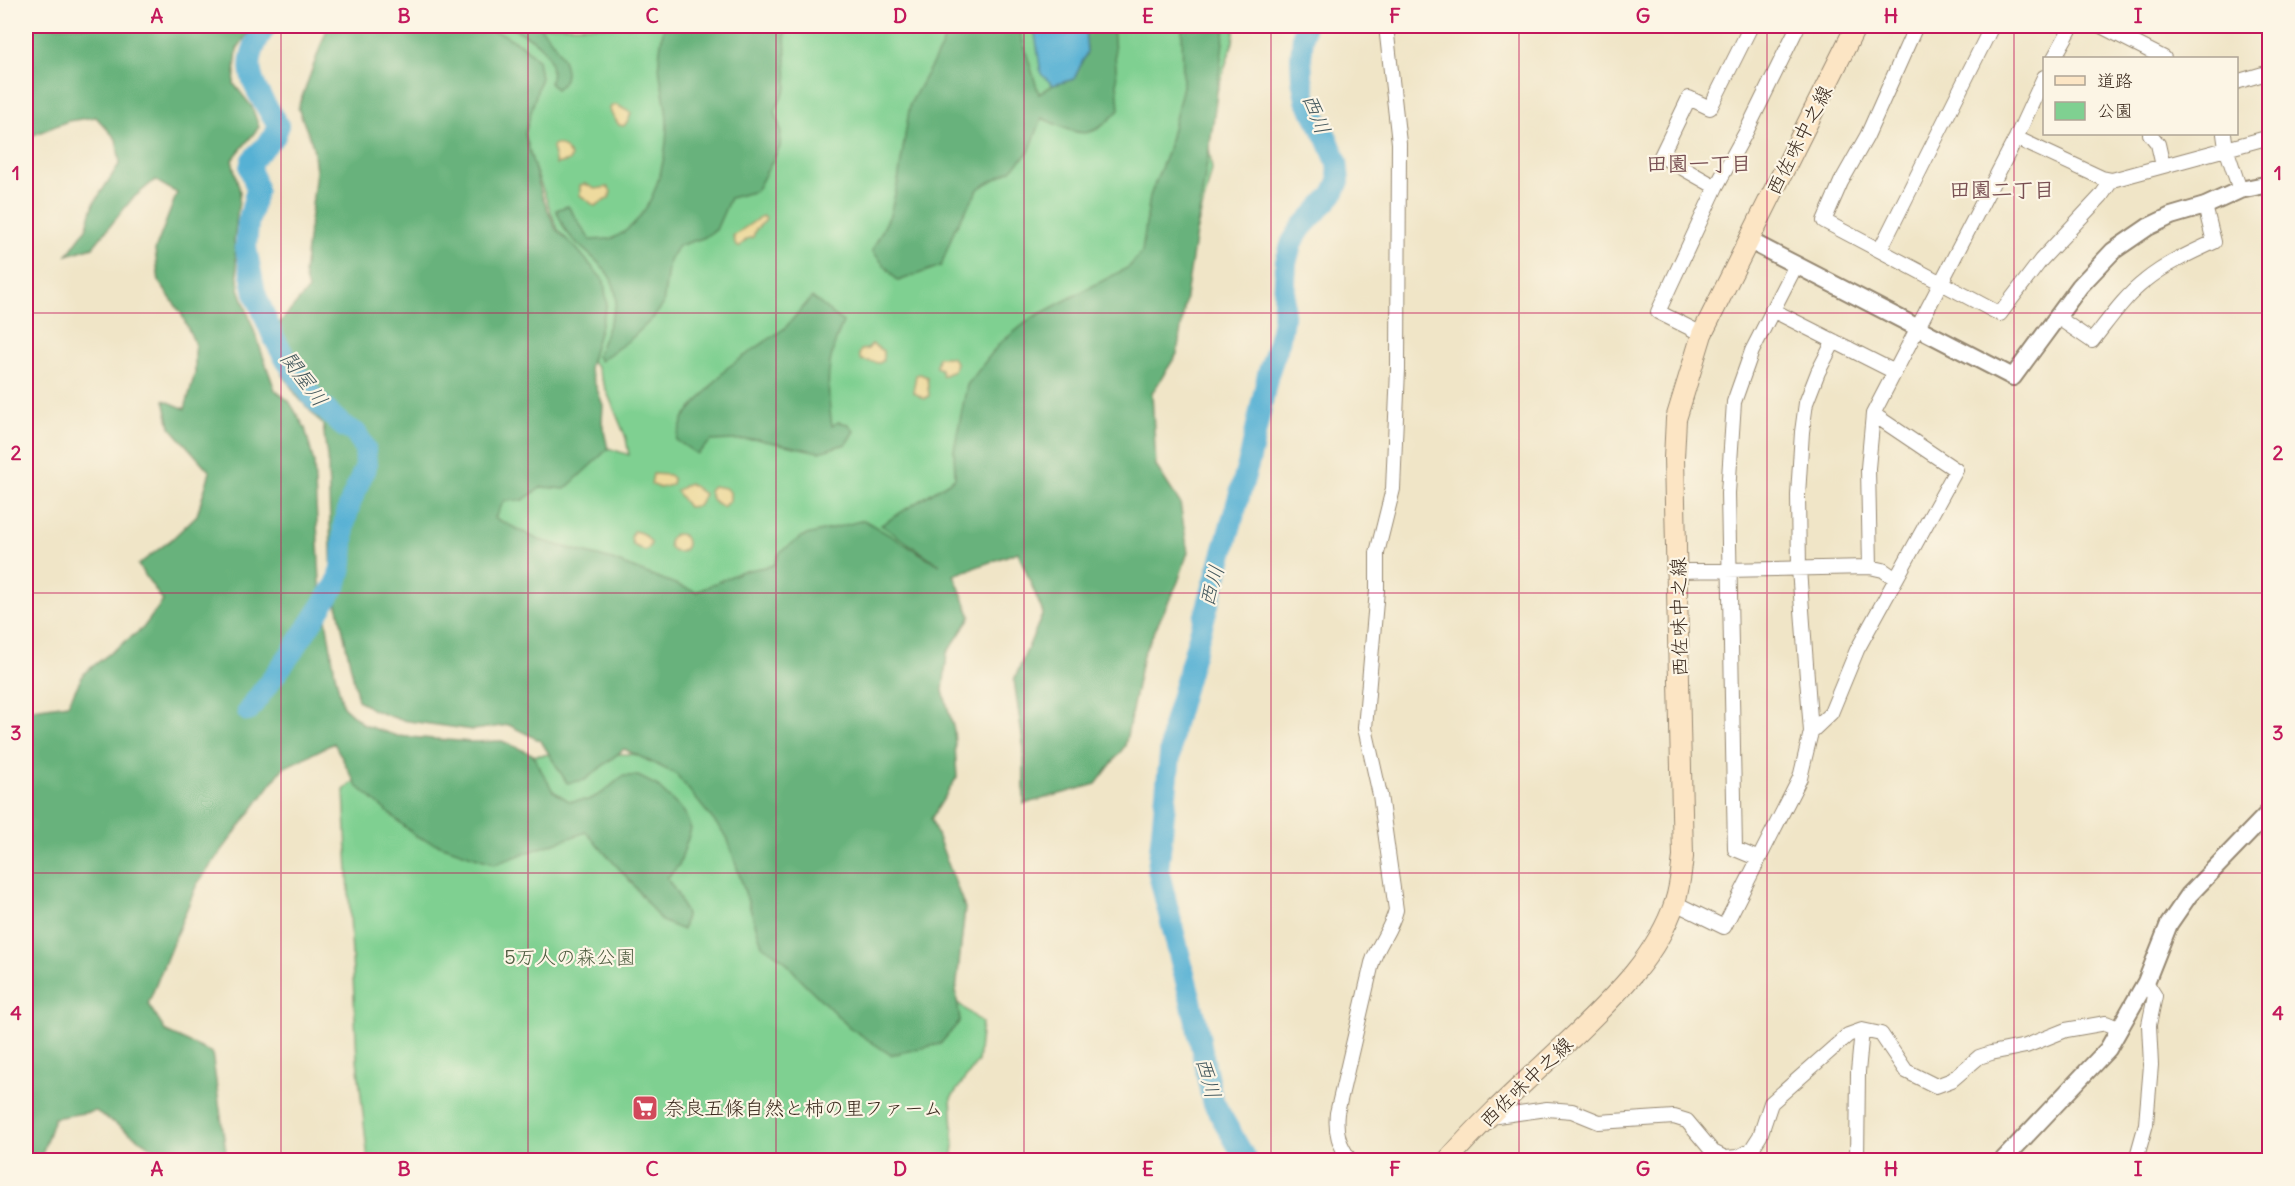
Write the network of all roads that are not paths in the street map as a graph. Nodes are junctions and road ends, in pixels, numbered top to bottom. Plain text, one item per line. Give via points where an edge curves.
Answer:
1 (1386, 26) edge
2 (1751, 26) edge
3 (1798, 26) edge
4 (1856, 26) edge
5 (1916, 26) edge
6 (1992, 26) edge
7 (2072, 26) edge
8 (2101, 26) edge
9 (2055, 57) edge
10 (2162, 57) edge
11 (2270, 72) edge
12 (2043, 79) edge
13 (2238, 81) edge
14 (2151, 135) edge
15 (2224, 135) edge
16 (2270, 137) edge
17 (2016, 138) junction
18 (2226, 148) junction
19 (2163, 166) junction
20 (2112, 180) junction
21 (2270, 184) edge
22 (1716, 188) junction
23 (2240, 190) junction
24 (2205, 206) junction
25 (1748, 240) junction
26 (1880, 250) junction
27 (1796, 265) junction
28 (1940, 282) junction
29 (1772, 310) junction
30 (2057, 317) junction
31 (1920, 327) junction
32 (1702, 334) junction
33 (1834, 341) junction
34 (1895, 372) junction
35 (1873, 414) junction
36 (1870, 567) junction
37 (1799, 569) junction
38 (1678, 571) junction
39 (1731, 571) junction
40 (1896, 579) junction
41 (1811, 732) junction
42 (2270, 812) edge
43 (1759, 859) junction
44 (1675, 903) junction
45 (2146, 982) junction
46 (2120, 1029) junction
47 (1862, 1030) junction
48 (1490, 1117) junction
49 (1350, 1161) edge
50 (1448, 1161) edge
51 (1857, 1161) edge
52 (2003, 1161) edge
53 (2136, 1161) edge

1 - 49 street via 1399,143 1398,369 1393,489 1377,553 1365,728 1380,795 1396,910 1372,963 1337,1113 1335,1127
2 - 22 street via 1710,108 1689,98 1661,156
3 - 22 street
4 - 25 main road, 西佐味中之線
5 - 26 street via 1824,220
6 - 26 street
7 - 9 street
8 - 10 street
11 - 13 street
12 - 17 street
14 - 19 street via 2158,144
15 - 18 street
16 - 18 street
17 - 20 street
17 - 28 street
18 - 19 street
18 - 23 street
19 - 20 street
20 - 28 street via 2041,260 2000,314
21 - 23 street
22 - 32 street via 1658,312
23 - 24 street
24 - 30 street via 2148,227 2113,251
24 - 30 street via 2214,242 2182,256 2144,282 2092,341
25 - 27 street
25 - 32 main road, 西佐味中之線
26 - 28 street
27 - 29 street
27 - 31 street
28 - 31 street
29 - 33 street
29 - 39 street via 1734,402 1728,493
30 - 31 street via 2013,377
31 - 34 street
32 - 38 main road, 西佐味中之線 via 1676,419
33 - 34 street
33 - 37 street via 1806,403 1798,495
34 - 35 street
35 - 36 street via 1868,468
35 - 40 street via 1956,470
36 - 37 street
36 - 40 street
37 - 39 street
37 - 41 street
38 - 39 street
38 - 44 main road, 西佐味中之線 via 1683,857
39 - 43 street via 1735,849
40 - 41 street via 1857,650 1831,713
41 - 43 street via 1800,778
42 - 45 street via 2189,895 2169,924
43 - 44 street via 1724,927
44 - 48 main road, 西佐味中之線 via 1642,965 1617,994
45 - 46 street
45 - 53 street via 2155,996 2149,1025 2151,1065 2146,1124
46 - 47 street via 2106,1023 1991,1053 1979,1057 1952,1080 1936,1086 1906,1071 1881,1034
46 - 52 street via 2108,1049
47 - 48 street via 1848,1035 1771,1103 1760,1136 1751,1150 1738,1157 1725,1158 1713,1152 1687,1121 1674,1117 1599,1122 1572,1111 1547,1109
47 - 51 street
48 - 50 main road, 西佐味中之線

